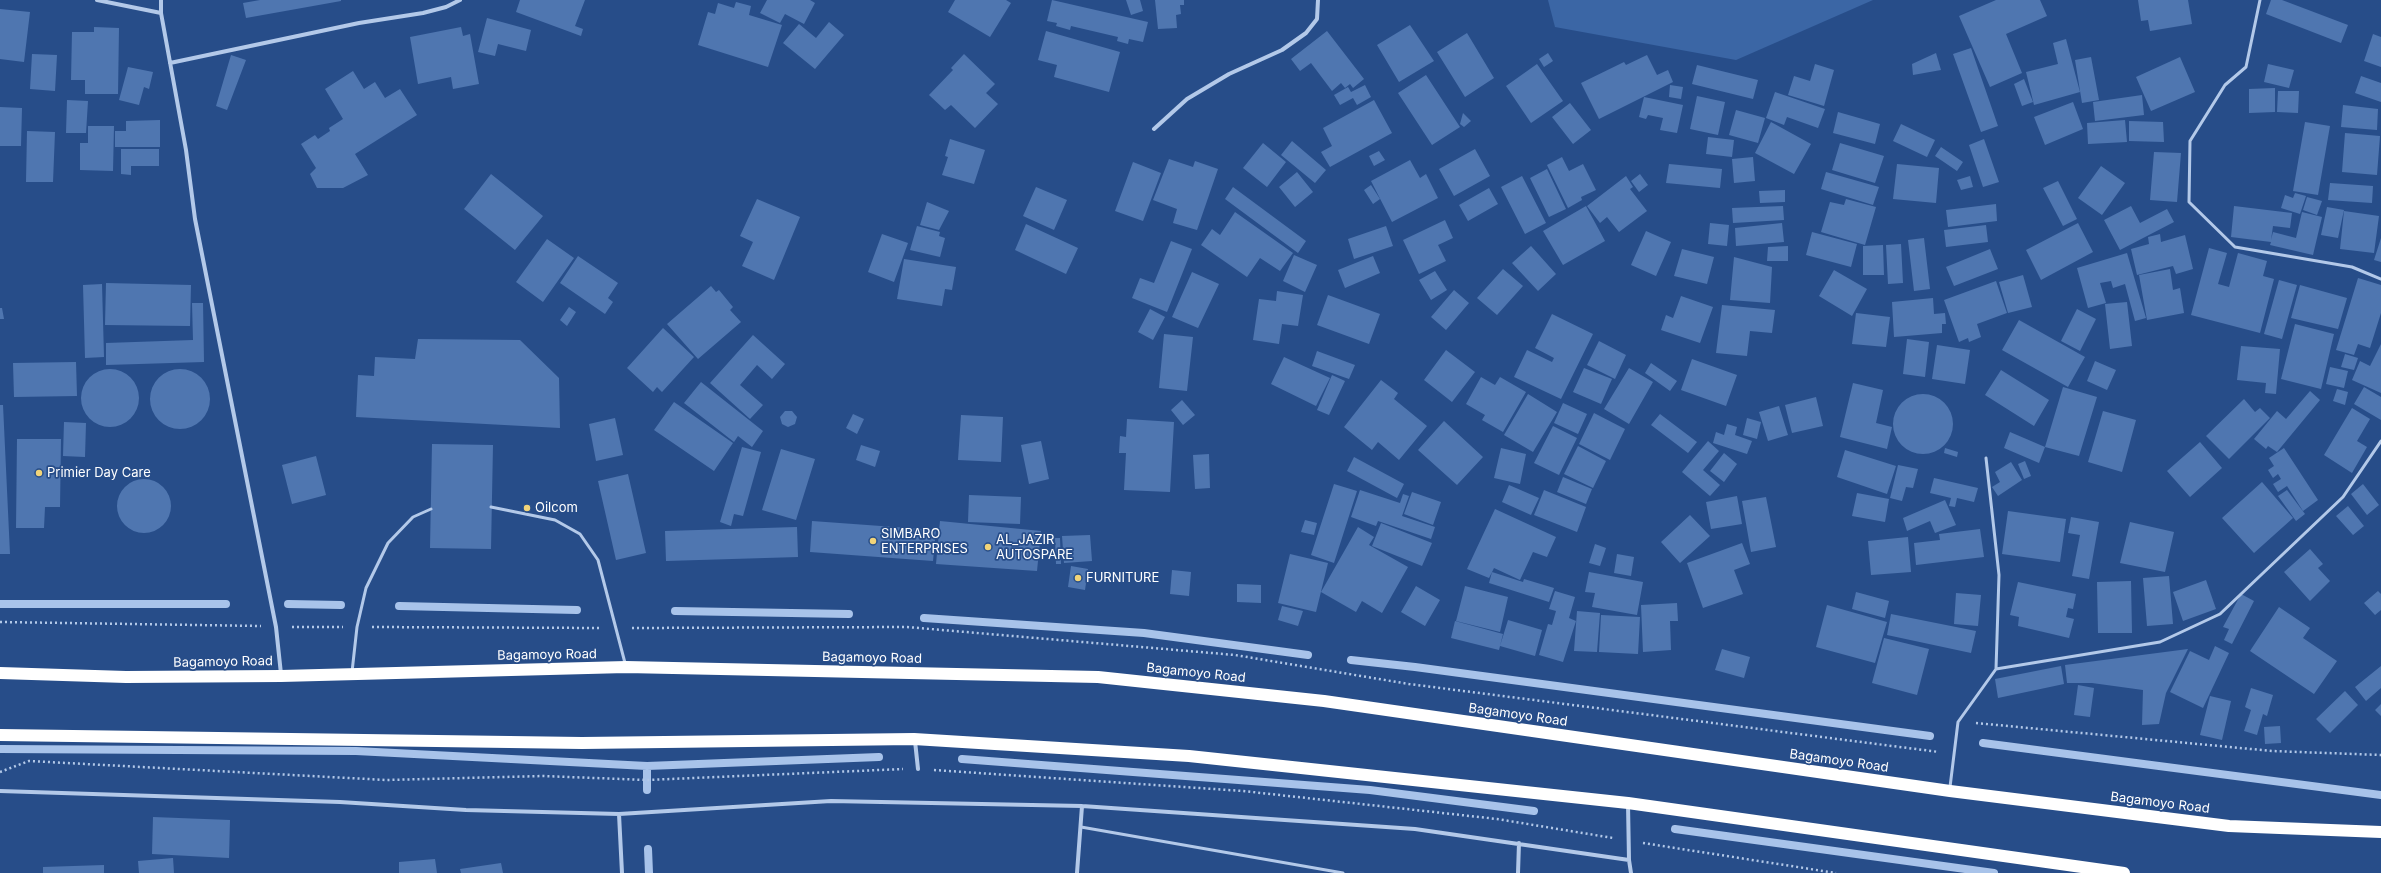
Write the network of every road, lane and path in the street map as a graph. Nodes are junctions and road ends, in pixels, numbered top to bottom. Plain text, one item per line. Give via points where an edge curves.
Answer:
1 (97, 0) edge
2 (161, 0) edge
3 (460, 0) edge
4 (1318, 0) edge
5 (2260, 0) edge
6 (161, 13) junction
7 (170, 63) junction
8 (1154, 129) dead end
9 (2381, 279) edge
10 (2381, 442) edge
11 (1986, 458) dead end
12 (491, 507) dead end
13 (431, 509) dead end
14 (626, 667) junction
15 (1996, 669) junction
16 (0, 673) edge
17 (352, 674) junction
18 (281, 676) junction
19 (1958, 722) junction
20 (0, 735) edge
21 (914, 739) junction
22 (2381, 755) edge
23 (918, 769) dead end
24 (0, 791) edge
25 (1950, 791) junction
26 (1628, 803) junction
27 (1082, 806) junction
28 (619, 814) junction
29 (1081, 827) junction
30 (2381, 832) edge
31 (1519, 843) junction
32 (1629, 860) junction
33 (622, 873) edge
34 (1078, 873) edge
35 (1343, 873) edge
36 (1518, 873) edge
37 (1631, 873) edge
38 (2124, 873) edge

1 - 6 street
2 - 6 street
3 - 7 street via 423,13 359,23
4 - 8 street via 1317,18 1306,33 1282,50 1229,74 1187,99
5 - 9 lane via 2246,67 2224,85 2190,141 2189,202 2235,247 2352,267
6 - 7 street
7 - 18 street via 186,150 195,219 276,626
10 - 15 lane via 2343,497 2220,614 2160,642
11 - 15 lane via 1999,575
12 - 14 lane via 555,520 580,534 598,560
13 - 17 lane via 413,517 388,542 366,588 357,627
14 - 17 highway, Bagamoyo Road
14 - 25 highway, Bagamoyo Road via 1098,677 1324,701
15 - 19 lane
16 - 18 highway, Bagamoyo Road via 126,677
17 - 18 highway, Bagamoyo Road
19 - 22 path via 2272,751
19 - 25 lane
20 - 21 highway via 582,743
21 - 23 street
21 - 26 highway via 1189,756
24 - 28 street
25 - 30 highway, Bagamoyo Road via 2229,826
26 - 32 street
26 - 38 highway
27 - 28 street via 831,801
27 - 29 street
27 - 31 street via 1415,829
28 - 33 street
29 - 34 street
29 - 35 lane
31 - 32 street
31 - 36 street
32 - 37 street

